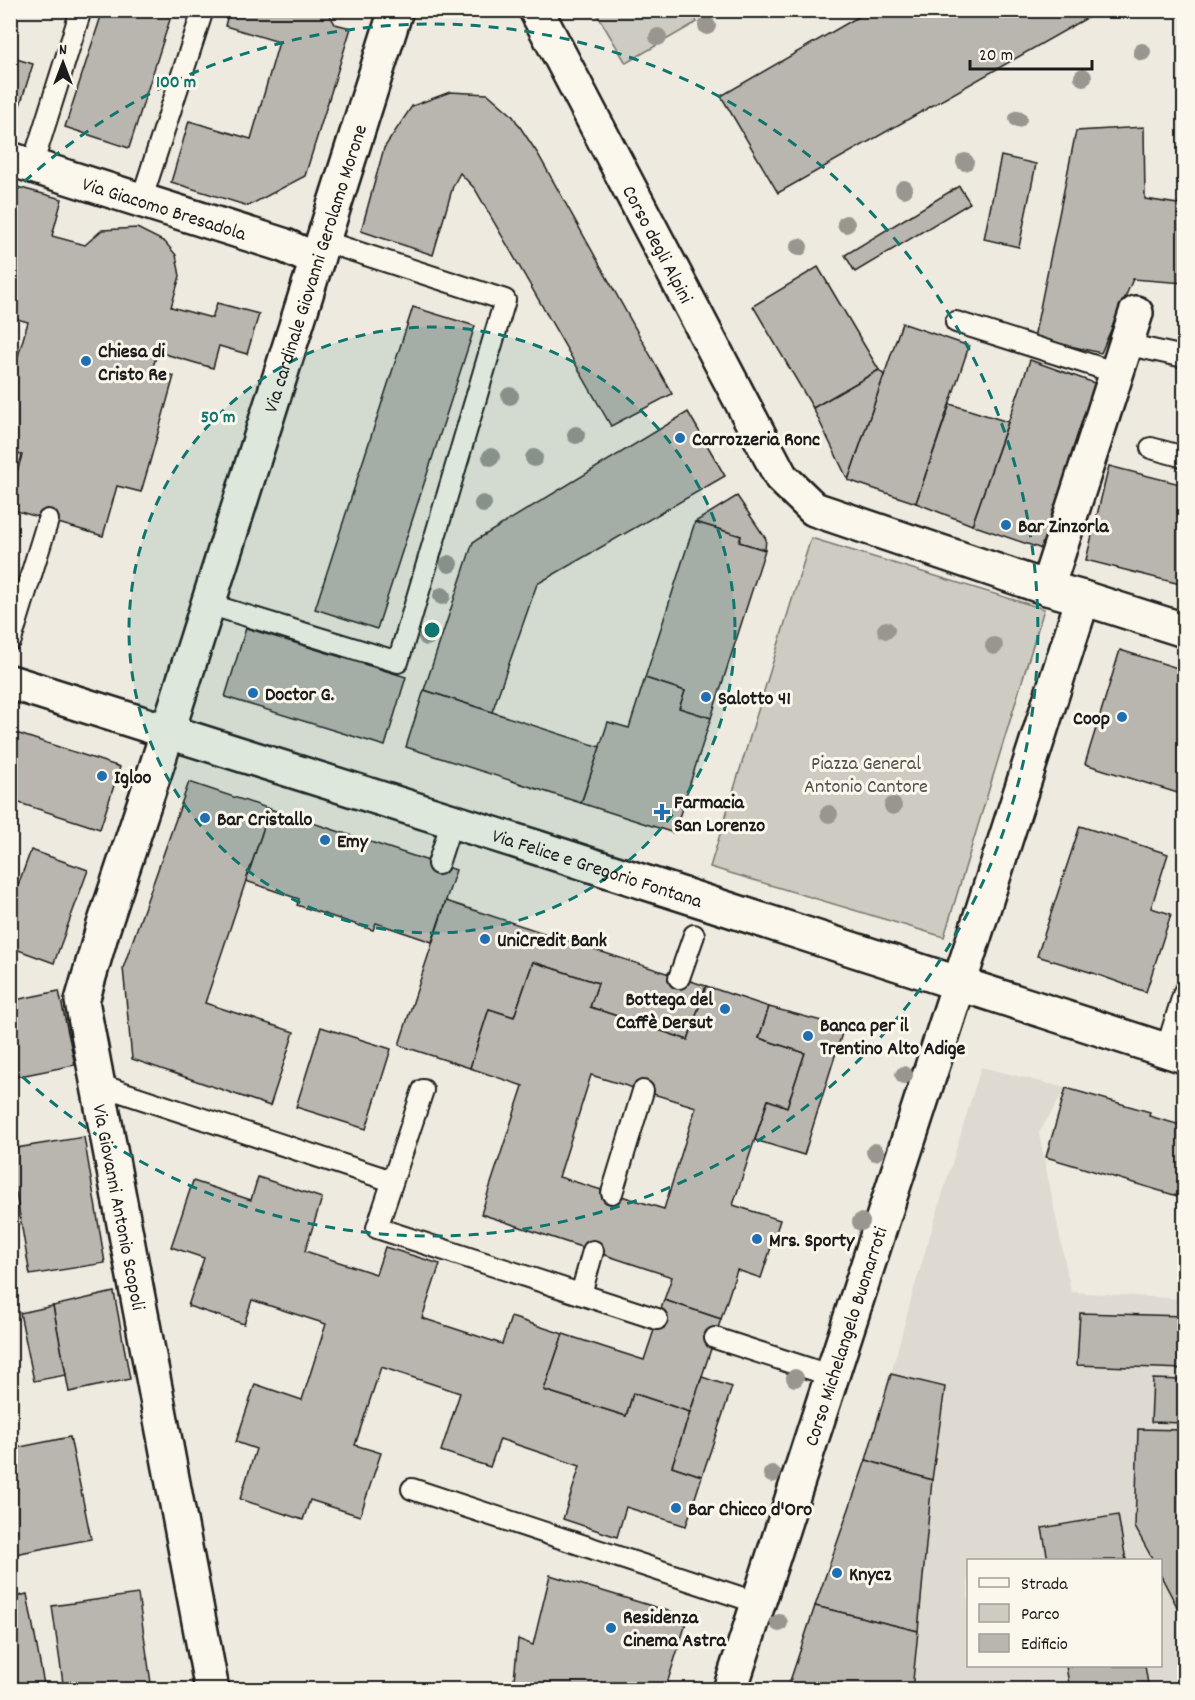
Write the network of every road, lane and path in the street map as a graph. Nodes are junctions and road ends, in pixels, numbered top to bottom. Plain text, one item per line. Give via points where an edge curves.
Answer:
1 (81, 10) edge
2 (203, 10) edge
3 (396, 10) edge
4 (536, 10) edge
5 (21, 162) edge
6 (141, 201) junction
7 (320, 251) junction
8 (1136, 313) dead end
9 (956, 322) dead end
10 (1185, 357) edge
11 (1121, 358) junction
12 (1151, 448) dead end
13 (1185, 457) edge
14 (48, 519) dead end
15 (1047, 588) junction
16 (1083, 598) junction
17 (208, 604) junction
18 (1185, 630) edge
19 (11, 640) edge
20 (10, 682) edge
21 (167, 732) junction
22 (452, 821) junction
23 (438, 864) dead end
24 (694, 935) dead end
25 (680, 978) dead end
26 (959, 984) junction
27 (1185, 992) edge
28 (1175, 1053) edge
29 (97, 1084) junction
30 (423, 1090) dead end
31 (643, 1091) dead end
32 (393, 1181) junction
33 (612, 1193) dead end
34 (593, 1251) dead end
35 (580, 1294) junction
36 (657, 1319) dead end
37 (715, 1338) dead end
38 (832, 1376) junction
39 (412, 1488) dead end
40 (758, 1603) junction
41 (212, 1689) edge
42 (730, 1689) edge

1 - 5 lane
2 - 6 lane
3 - 7 street, Via cardinale Giovanni Gerolamo Morone
4 - 15 street, Corso degli Alpini via 781,477 814,509
5 - 6 street, Via Giacomo Bresadola
6 - 7 street, Via Giacomo Bresadola via 283,245
7 - 17 street, Via cardinale Giovanni Gerolamo Morone
7 - 17 lane via 505,300 398,662
8 - 11 street
9 - 11 lane
10 - 11 lane
11 - 15 street
12 - 13 lane
14 - 19 lane
15 - 16 street
16 - 18 street
16 - 26 street
17 - 21 street, Via cardinale Giovanni Gerolamo Morone
20 - 21 street, Via Felice e Gregorio Fontana
21 - 22 street, Via Felice e Gregorio Fontana
21 - 29 street, Via Giovanni Antonio Scopoli via 82,1001
22 - 23 lane
22 - 26 street, Via Felice e Gregorio Fontana
24 - 25 lane
26 - 28 street, Via Felice e Gregorio Fontana
26 - 38 street, Corso Michelangelo Buonarroti
27 - 28 lane
29 - 32 lane
29 - 41 street, Via Giovanni Antonio Scopoli
30 - 32 lane
31 - 33 lane
32 - 35 lane via 377,1228
34 - 35 lane
35 - 36 lane
37 - 38 lane
38 - 40 street, Corso Michelangelo Buonarroti
39 - 40 lane
40 - 42 street, Corso Michelangelo Buonarroti

